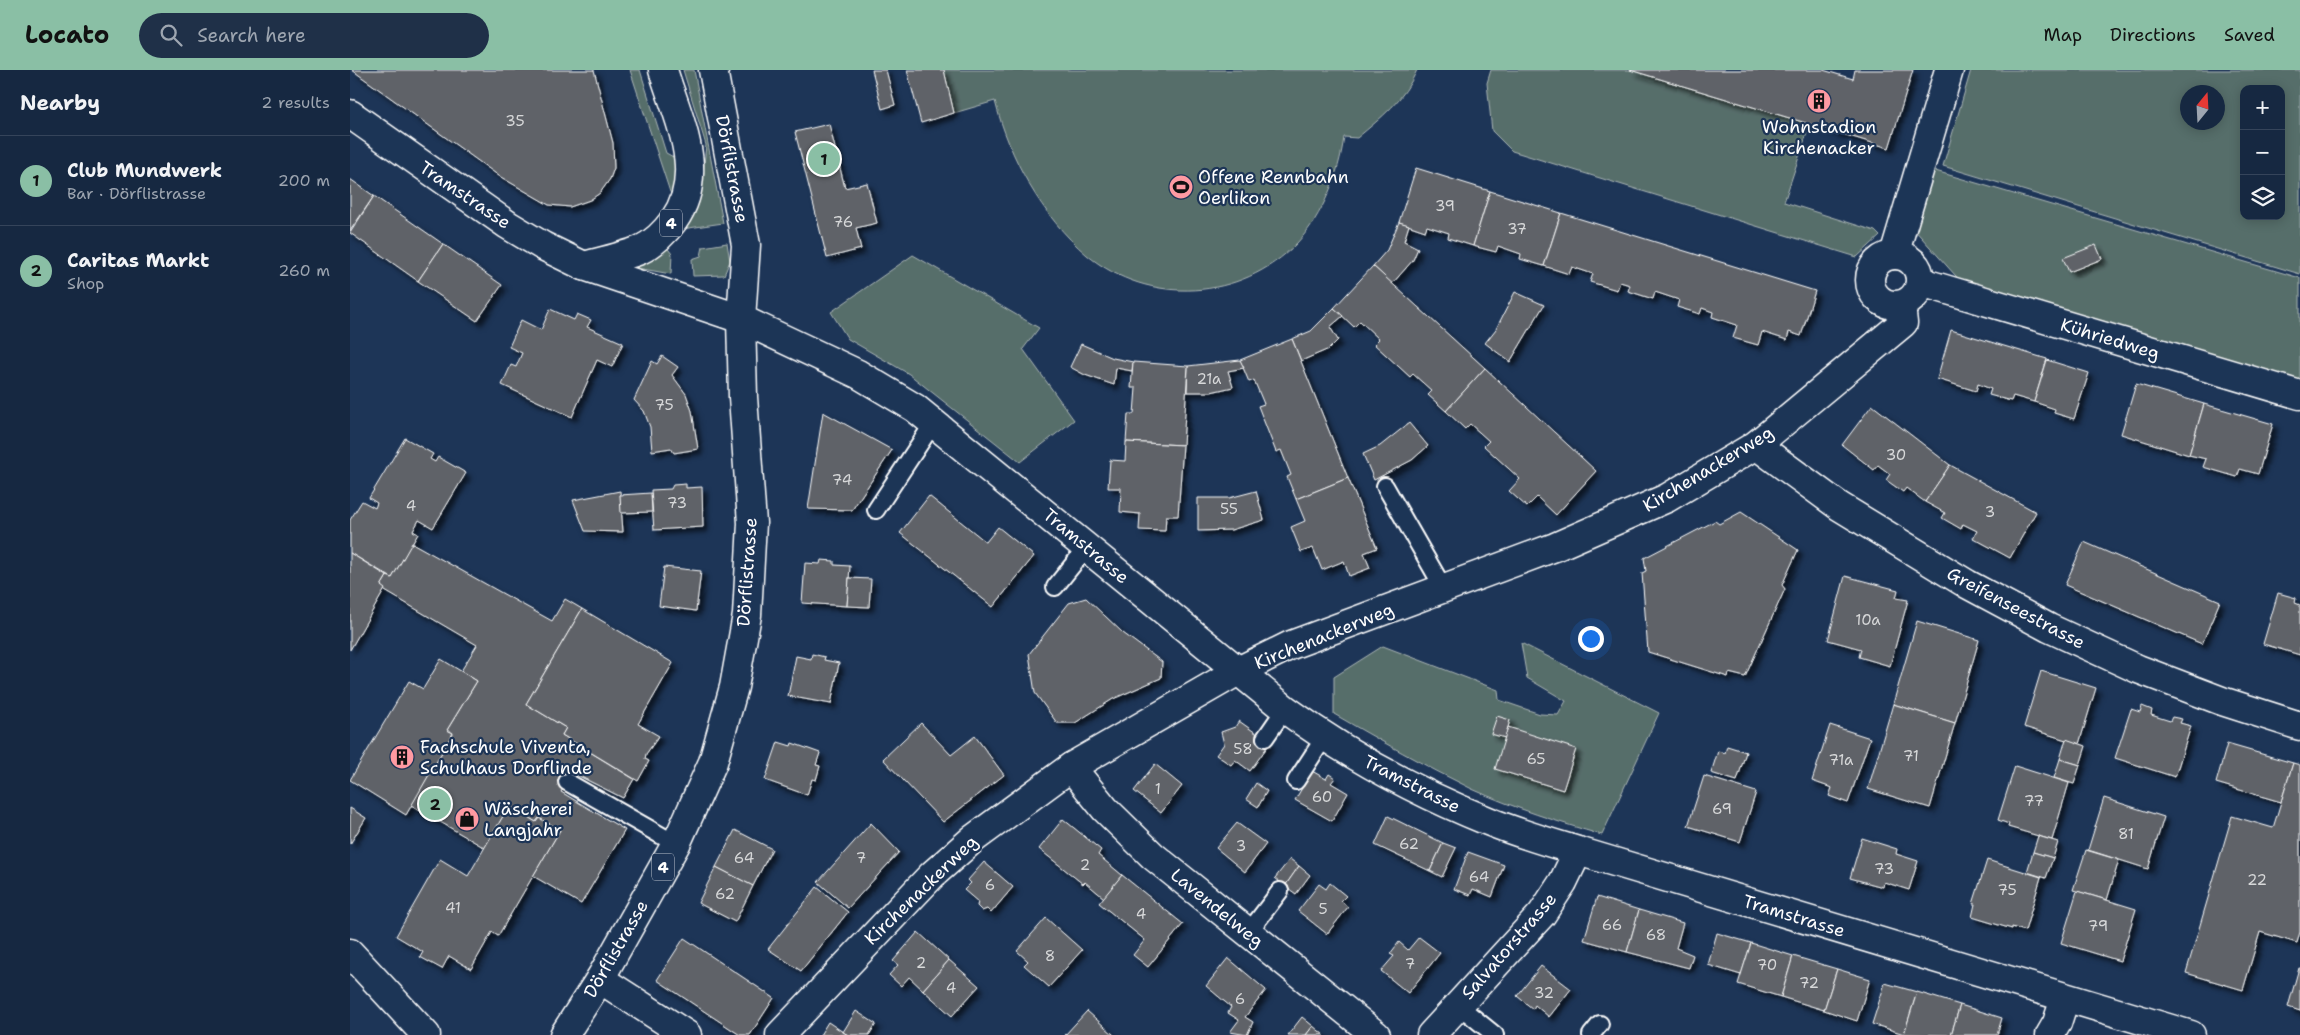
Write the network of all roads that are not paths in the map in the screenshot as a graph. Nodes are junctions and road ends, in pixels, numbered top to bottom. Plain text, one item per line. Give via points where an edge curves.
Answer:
1 (663, 70) edge
2 (713, 70) edge
3 (1949, 70) edge
4 (350, 114) edge
5 (1894, 255) junction
6 (584, 266) junction
7 (1921, 282) junction
8 (1901, 306) junction
9 (741, 319) junction
10 (2300, 395) edge
11 (934, 422) junction
12 (1756, 445) junction
13 (1385, 486) dead end
14 (876, 510) dead end
15 (1087, 547) junction
16 (1054, 587) dead end
17 (1444, 589) junction
18 (1238, 671) junction
19 (1285, 709) junction
20 (2300, 726) edge
21 (1265, 738) dead end
22 (1324, 738) junction
23 (1071, 767) junction
24 (1296, 781) dead end
25 (567, 782) dead end
26 (676, 844) junction
27 (1578, 851) junction
28 (1280, 891) dead end
29 (1248, 933) junction
30 (350, 953) edge
31 (600, 979) junction
32 (2065, 998) junction
33 (1458, 1005) junction
34 (426, 1035) edge
35 (564, 1035) edge
36 (687, 1035) edge
37 (780, 1035) edge
38 (1376, 1035) edge
39 (1431, 1035) edge
40 (1496, 1035) edge
41 (2050, 1035) edge
42 (2192, 1035) edge

1 - 6 street, 4 via 689,153 690,175 686,196 667,229 641,249
2 - 9 street, Dörflistrasse / 4 via 745,236
3 - 5 street
4 - 6 street, Tramstrasse via 508,225
5 - 7 street via 1910,259
5 - 8 street via 1879,261 1870,274 1870,282 1873,294 1882,302
6 - 9 street, Tramstrasse
7 - 8 street via 1915,297
7 - 10 street, Kühriedweg
8 - 12 street, Kirchenackerweg via 1903,323
9 - 11 street, Tramstrasse via 858,374
9 - 26 street, Dörflistrasse / 4 via 752,523 747,615 734,687 713,762
11 - 14 lane
11 - 15 street, Tramstrasse
12 - 17 street, Kirchenackerweg via 1667,498 1555,548
12 - 20 street, Greifenseestrasse via 1839,506 1966,584 2049,628 2138,669
13 - 17 lane
15 - 16 lane
15 - 18 street, Tramstrasse
17 - 18 street, Kirchenackerweg via 1291,645
18 - 19 street, Tramstrasse
18 - 23 street, Kirchenackerweg
19 - 21 lane
19 - 22 street, Tramstrasse
22 - 24 lane
22 - 27 street, Tramstrasse via 1406,784 1489,822
23 - 29 street, Lavendelweg via 1105,809 1153,856
23 - 37 street, Kirchenackerweg via 973,839 932,875
25 - 26 lane via 634,828
26 - 31 street, Dörflistrasse / 4
27 - 32 street, Tramstrasse
27 - 33 street, Salvatorstrasse via 1542,914
28 - 29 lane
29 - 38 street, Lavendelweg
30 - 34 street
31 - 35 street, Dörflistrasse / 4
31 - 36 street
32 - 41 street
32 - 42 street, Tramstrasse
33 - 39 street, Salvatorstrasse
33 - 40 lane

